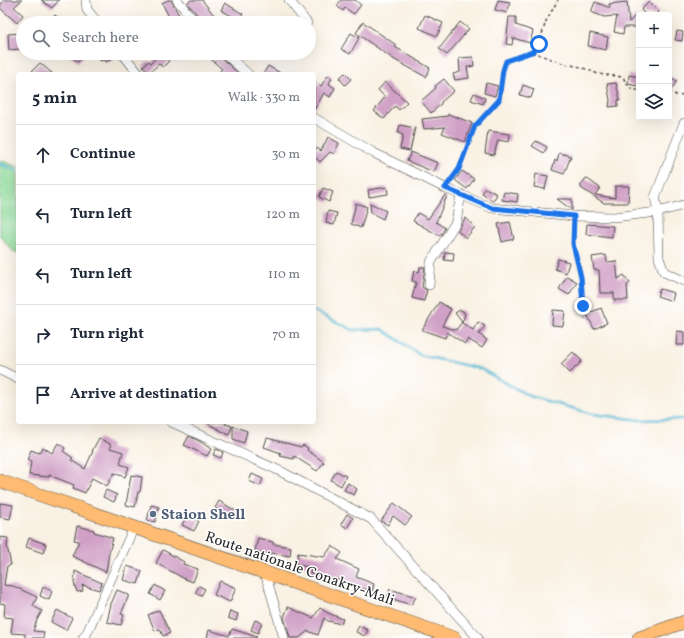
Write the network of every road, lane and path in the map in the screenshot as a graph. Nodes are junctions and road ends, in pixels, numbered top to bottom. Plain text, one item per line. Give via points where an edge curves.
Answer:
1 (86, 0) edge
2 (177, 0) edge
3 (289, 0) edge
4 (558, 0) edge
5 (92, 16) edge
6 (190, 16) edge
7 (302, 16) edge
8 (532, 52) junction
9 (128, 60) edge
10 (232, 60) edge
11 (137, 72) edge
12 (246, 72) edge
13 (636, 90) edge
14 (672, 93) edge
15 (684, 96) edge
16 (316, 119) edge
17 (684, 123) edge
18 (445, 188) junction
19 (461, 194) junction
20 (684, 205) edge
21 (658, 212) junction
22 (574, 216) junction
23 (684, 281) edge
24 (428, 285) dead end
25 (584, 320) dead end
26 (0, 370) edge
27 (16, 378) edge
28 (176, 424) edge
29 (0, 481) edge
30 (134, 527) junction
31 (265, 573) junction
32 (684, 622) edge
33 (85, 637) edge
34 (284, 638) edge
35 (454, 638) edge
36 (478, 638) edge
37 (639, 638) edge

1 - 5 street via 87,10
2 - 6 street
3 - 7 street
4 - 8 path via 546,21 539,44
8 - 13 path via 598,74 623,77 626,83
8 - 18 path via 506,61 499,100 475,126 459,169
9 - 11 street
10 - 12 street
14 - 15 path
16 - 18 street via 374,153
17 - 21 street via 655,197
18 - 19 street
19 - 22 street via 492,208
19 - 24 street via 456,222 431,262
20 - 21 street
21 - 22 street via 614,217
21 - 23 street via 658,258 664,272
22 - 25 path via 573,244 581,277
26 - 27 street
28 - 36 street via 280,470 371,519
29 - 30 highway, Route nationale Conakry-Mali
30 - 31 highway, Route nationale Conakry-Mali
30 - 33 street
31 - 34 street
31 - 35 highway, Route nationale Conakry-Mali
32 - 37 highway

